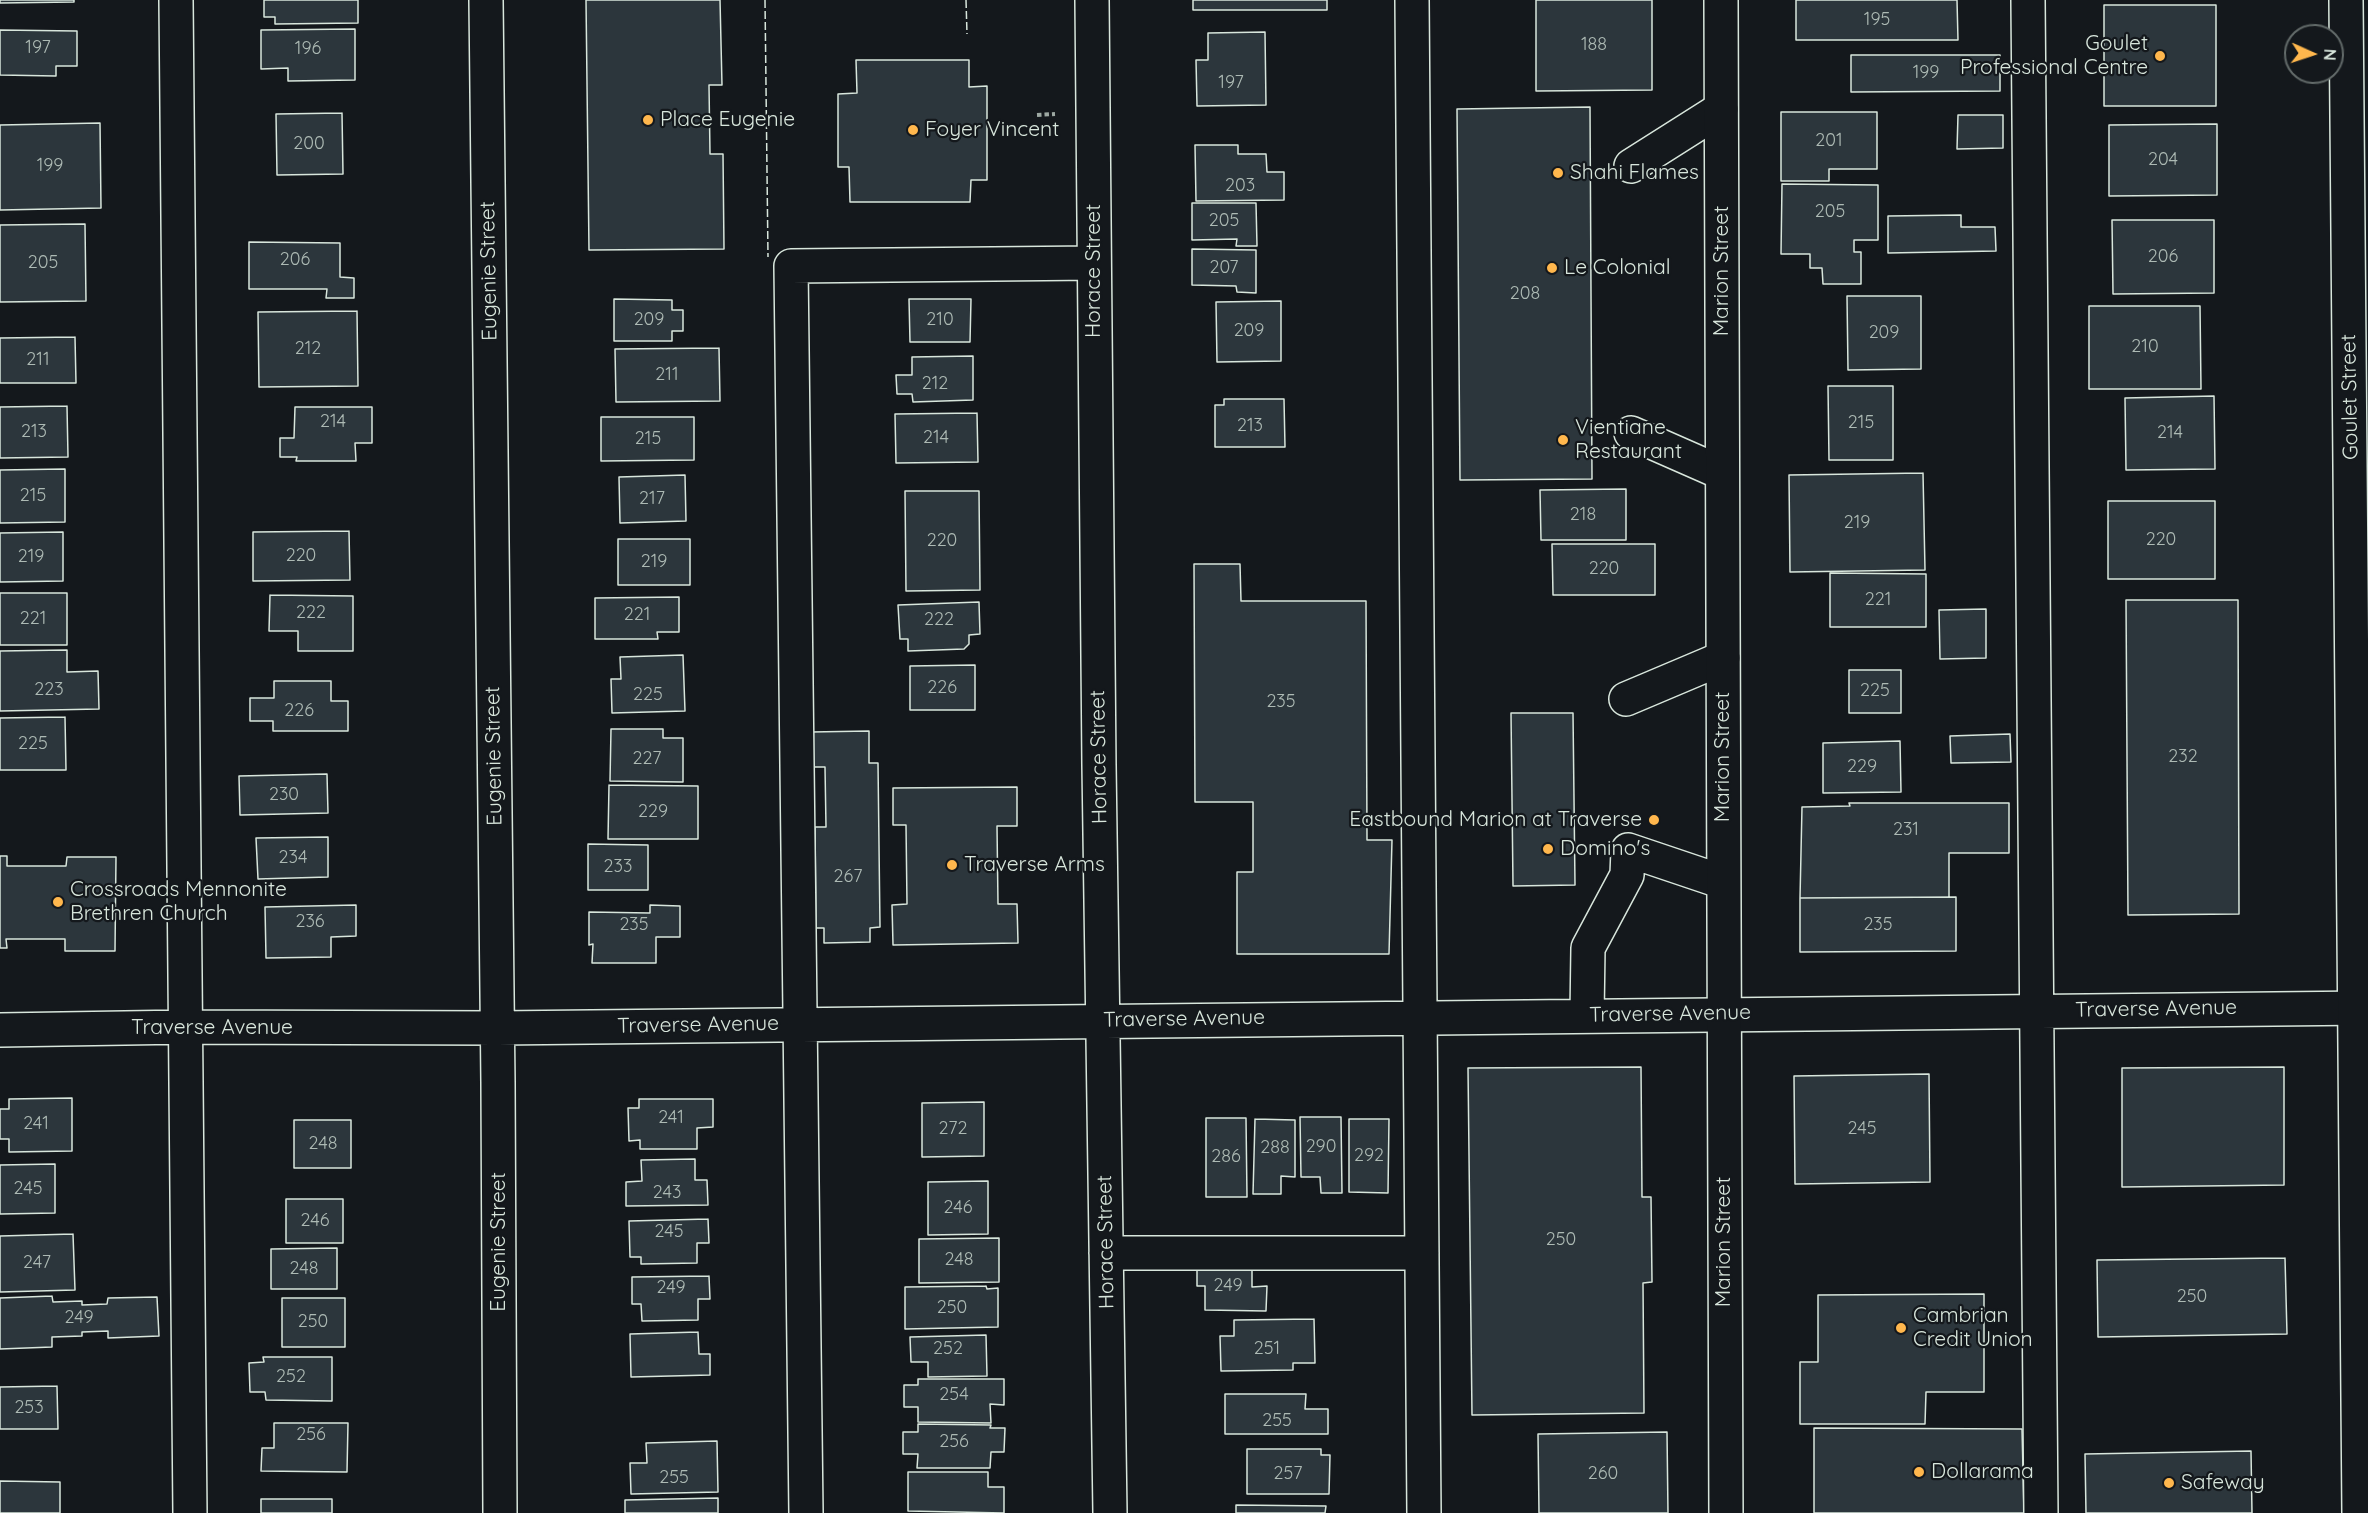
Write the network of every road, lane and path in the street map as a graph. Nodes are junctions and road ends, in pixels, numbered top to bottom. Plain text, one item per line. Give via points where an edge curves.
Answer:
1 (176, 0) edge
2 (486, 0) edge
3 (1092, 0) edge
4 (1412, 0) edge
5 (1721, 0) edge
6 (2028, 0) edge
7 (2346, 0) edge
8 (1721, 109) junction
9 (1631, 166) dead end
10 (1094, 263) junction
11 (1631, 433) dead end
12 (1722, 473) junction
13 (1723, 658) junction
14 (1626, 699) dead end
15 (1723, 882) junction
16 (2362, 1008) edge
17 (2036, 1011) junction
18 (1724, 1014) junction
19 (1587, 1015) junction
20 (1421, 1017) junction
21 (1102, 1020) junction
22 (802, 1024) junction
23 (187, 1027) junction
24 (498, 1028) junction
25 (0, 1030) edge
26 (1106, 1253) junction
27 (1422, 1253) junction
28 (190, 1513) edge
29 (500, 1513) edge
30 (806, 1513) edge
31 (1110, 1513) edge
32 (1424, 1513) edge
33 (1726, 1513) edge
34 (2041, 1513) edge
35 (2360, 1513) edge

1 - 23 street
2 - 24 street, Eugenie Street
3 - 10 street, Horace Street
4 - 20 street via 1432,669
5 - 8 street, Marion Street
6 - 17 street
7 - 16 street, Goulet Street
8 - 9 street
8 - 12 street, Marion Street
10 - 21 street, Horace Street
10 - 22 street via 791,266
11 - 12 street
12 - 13 street, Marion Street
13 - 14 street
13 - 15 street, Marion Street
15 - 18 street, Marion Street
15 - 19 street via 1628,850 1627,875 1588,948
16 - 17 street, Traverse Avenue
16 - 35 street, Goulet Street
17 - 18 street, Traverse Avenue
17 - 34 street
18 - 19 street, Traverse Avenue
18 - 33 street, Marion Street
19 - 20 street, Traverse Avenue
20 - 21 street, Traverse Avenue
20 - 27 street
21 - 22 street, Traverse Avenue
21 - 26 street, Horace Street
22 - 24 street, Traverse Avenue
22 - 30 street
23 - 24 street, Traverse Avenue
23 - 25 street, Traverse Avenue
23 - 28 street
24 - 29 street, Eugenie Street
26 - 27 street
26 - 31 street, Horace Street
27 - 32 street

